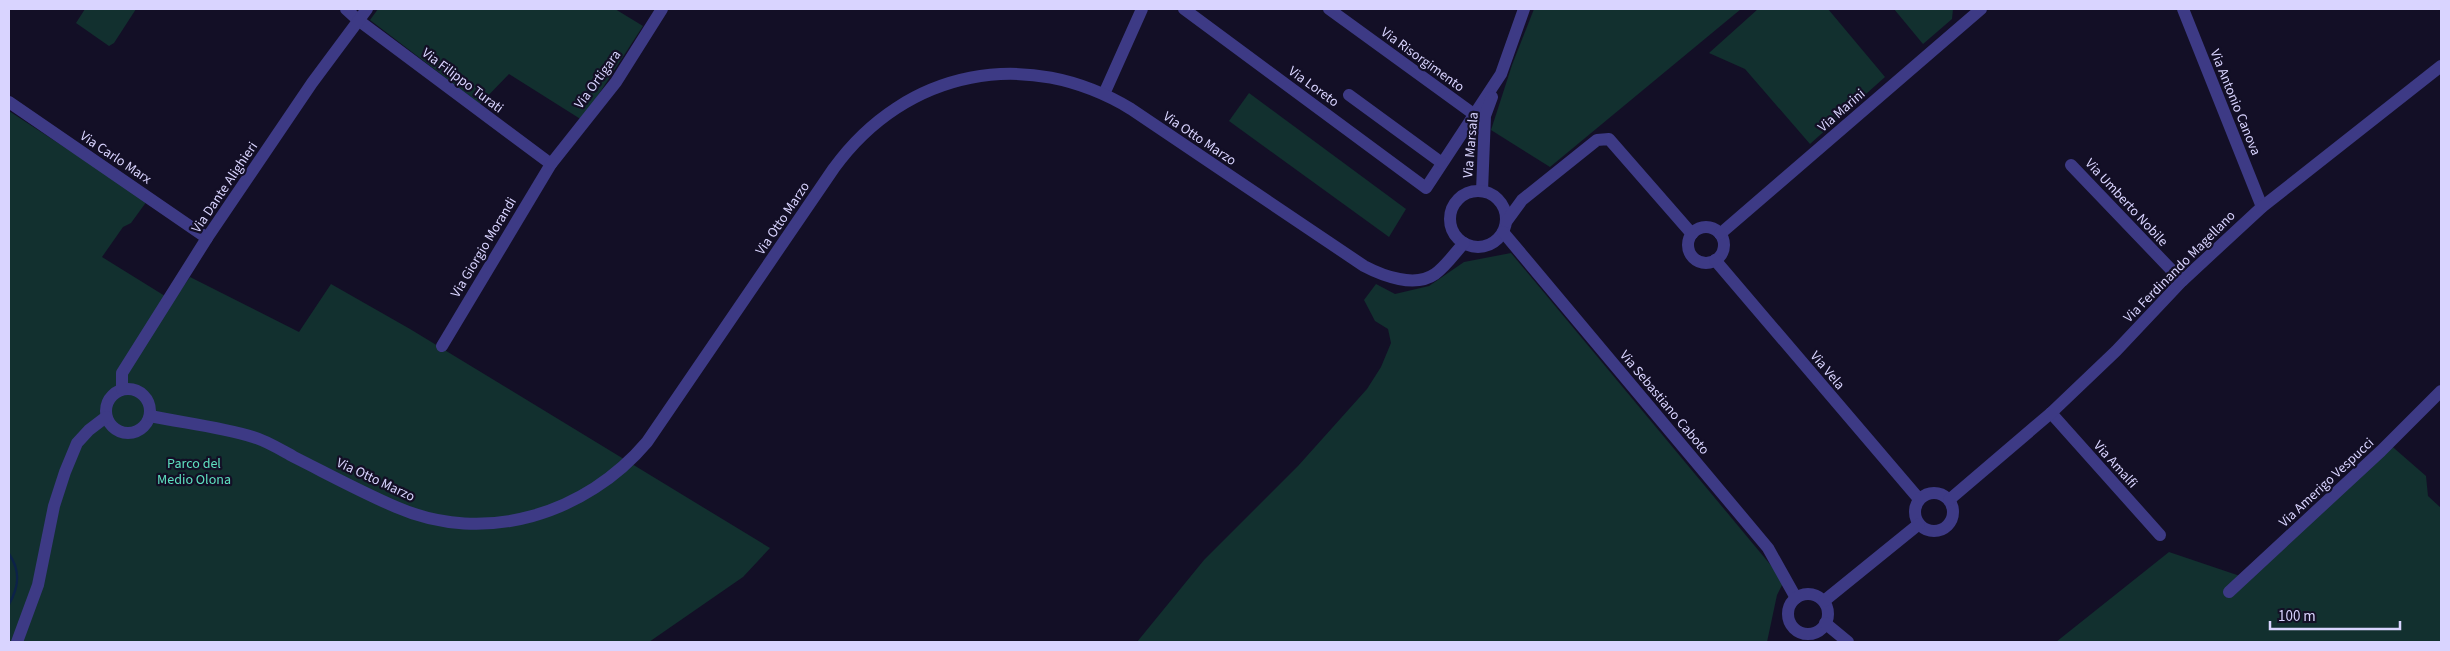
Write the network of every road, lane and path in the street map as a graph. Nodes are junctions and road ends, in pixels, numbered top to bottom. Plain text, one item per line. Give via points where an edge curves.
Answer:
1 (346, 9) edge
2 (367, 9) edge
3 (662, 9) edge
4 (1142, 9) edge
5 (1184, 9) edge
6 (1328, 9) edge
7 (1524, 9) edge
8 (1981, 9) edge
9 (2183, 9) edge
10 (1966, 13) edge
11 (358, 20) junction
12 (2441, 66) edge
13 (1501, 74) junction
14 (1104, 94) junction
15 (1349, 94) dead end
16 (9, 102) edge
17 (1475, 116) junction
18 (1442, 162) junction
19 (550, 164) junction
20 (2072, 165) dead end
21 (1426, 188) joint
22 (1482, 191) junction
23 (2262, 207) junction
24 (1504, 227) junction
25 (1692, 234) junction
26 (1720, 234) junction
27 (207, 238) junction
28 (1464, 243) junction
29 (1715, 260) junction
30 (2182, 281) junction
31 (442, 346) dead end
32 (122, 389) junction
33 (2441, 391) edge
34 (2051, 413) junction
35 (150, 416) junction
36 (106, 417) junction
37 (1919, 499) junction
38 (1949, 500) junction
39 (1919, 524) junction
40 (2160, 535) dead end
41 (2229, 592) dead end
42 (1796, 598) junction
43 (1824, 601) junction
44 (1825, 623) junction
45 (1796, 636) edge
46 (18, 642) edge
47 (1848, 642) edge

1 - 11 street, Via Filippo Turati
2 - 11 street, Via Dante Alighieri
3 - 19 street, Via Ortigara via 616,82
4 - 14 street
5 - 21 street, Via Loreto
6 - 17 street, Via Risorgimento
7 - 13 street, Via Marsala
8 - 10 street, Via Marini
9 - 23 street, Via Antonio Canova
10 - 26 street, Via Marini
11 - 19 street, Via Filippo Turati
11 - 27 street, Via Dante Alighieri
12 - 23 street, Via Ferdinando Magellano
13 - 17 street, Via Marsala
13 - 22 street, Via Marsala via 1486,116
14 - 28 street, Via Otto Marzo via 1374,271 1407,280 1433,276
14 - 35 street, Via Otto Marzo via 1054,77 1020,73 987,75 954,81 922,93 879,119 854,142 834,168 648,442 603,484 548,512 488,524 426,517 383,501 254,437
15 - 18 street, Via Marsala
16 - 27 street, Via Carlo Marx
17 - 18 street, Via Marsala
18 - 21 street, Via Marsala
19 - 31 street, Via Giorgio Morandi
20 - 30 street, Via Umberto Nobile
22 - 24 street via 1498,198 1506,213
22 - 28 street via 1463,195 1452,210 1452,229
23 - 30 street, Via Ferdinando Magellano
24 - 25 street via 1522,200 1597,140 1609,139
24 - 28 street via 1497,239 1481,246
24 - 42 street, Via Sebastiano Caboto via 1768,548
25 - 26 street via 1706,227
25 - 29 street via 1688,245 1693,256 1703,262
26 - 29 street via 1723,251
27 - 32 street, Via Dante Alighieri via 122,373
29 - 37 street, Via Vela
30 - 34 street, Via Ferdinando Magellano
32 - 35 street via 134,389 144,395 150,405
32 - 36 street via 112,395 106,405
33 - 41 street, Via Amerigo Vespucci via 2382,451
34 - 38 street, Via Ferdinando Magellano
34 - 40 street, Via Amalfi
35 - 36 street via 145,426 136,432 126,433 117,431
36 - 46 street via 77,443 54,506 38,586
37 - 38 street via 1934,492
37 - 39 street via 1915,509
38 - 39 street via 1953,512 1943,528 1930,530
39 - 43 street
42 - 43 street via 1808,594
42 - 45 street via 1789,609
43 - 44 street via 1828,612
44 - 45 street via 1816,632
44 - 47 street

